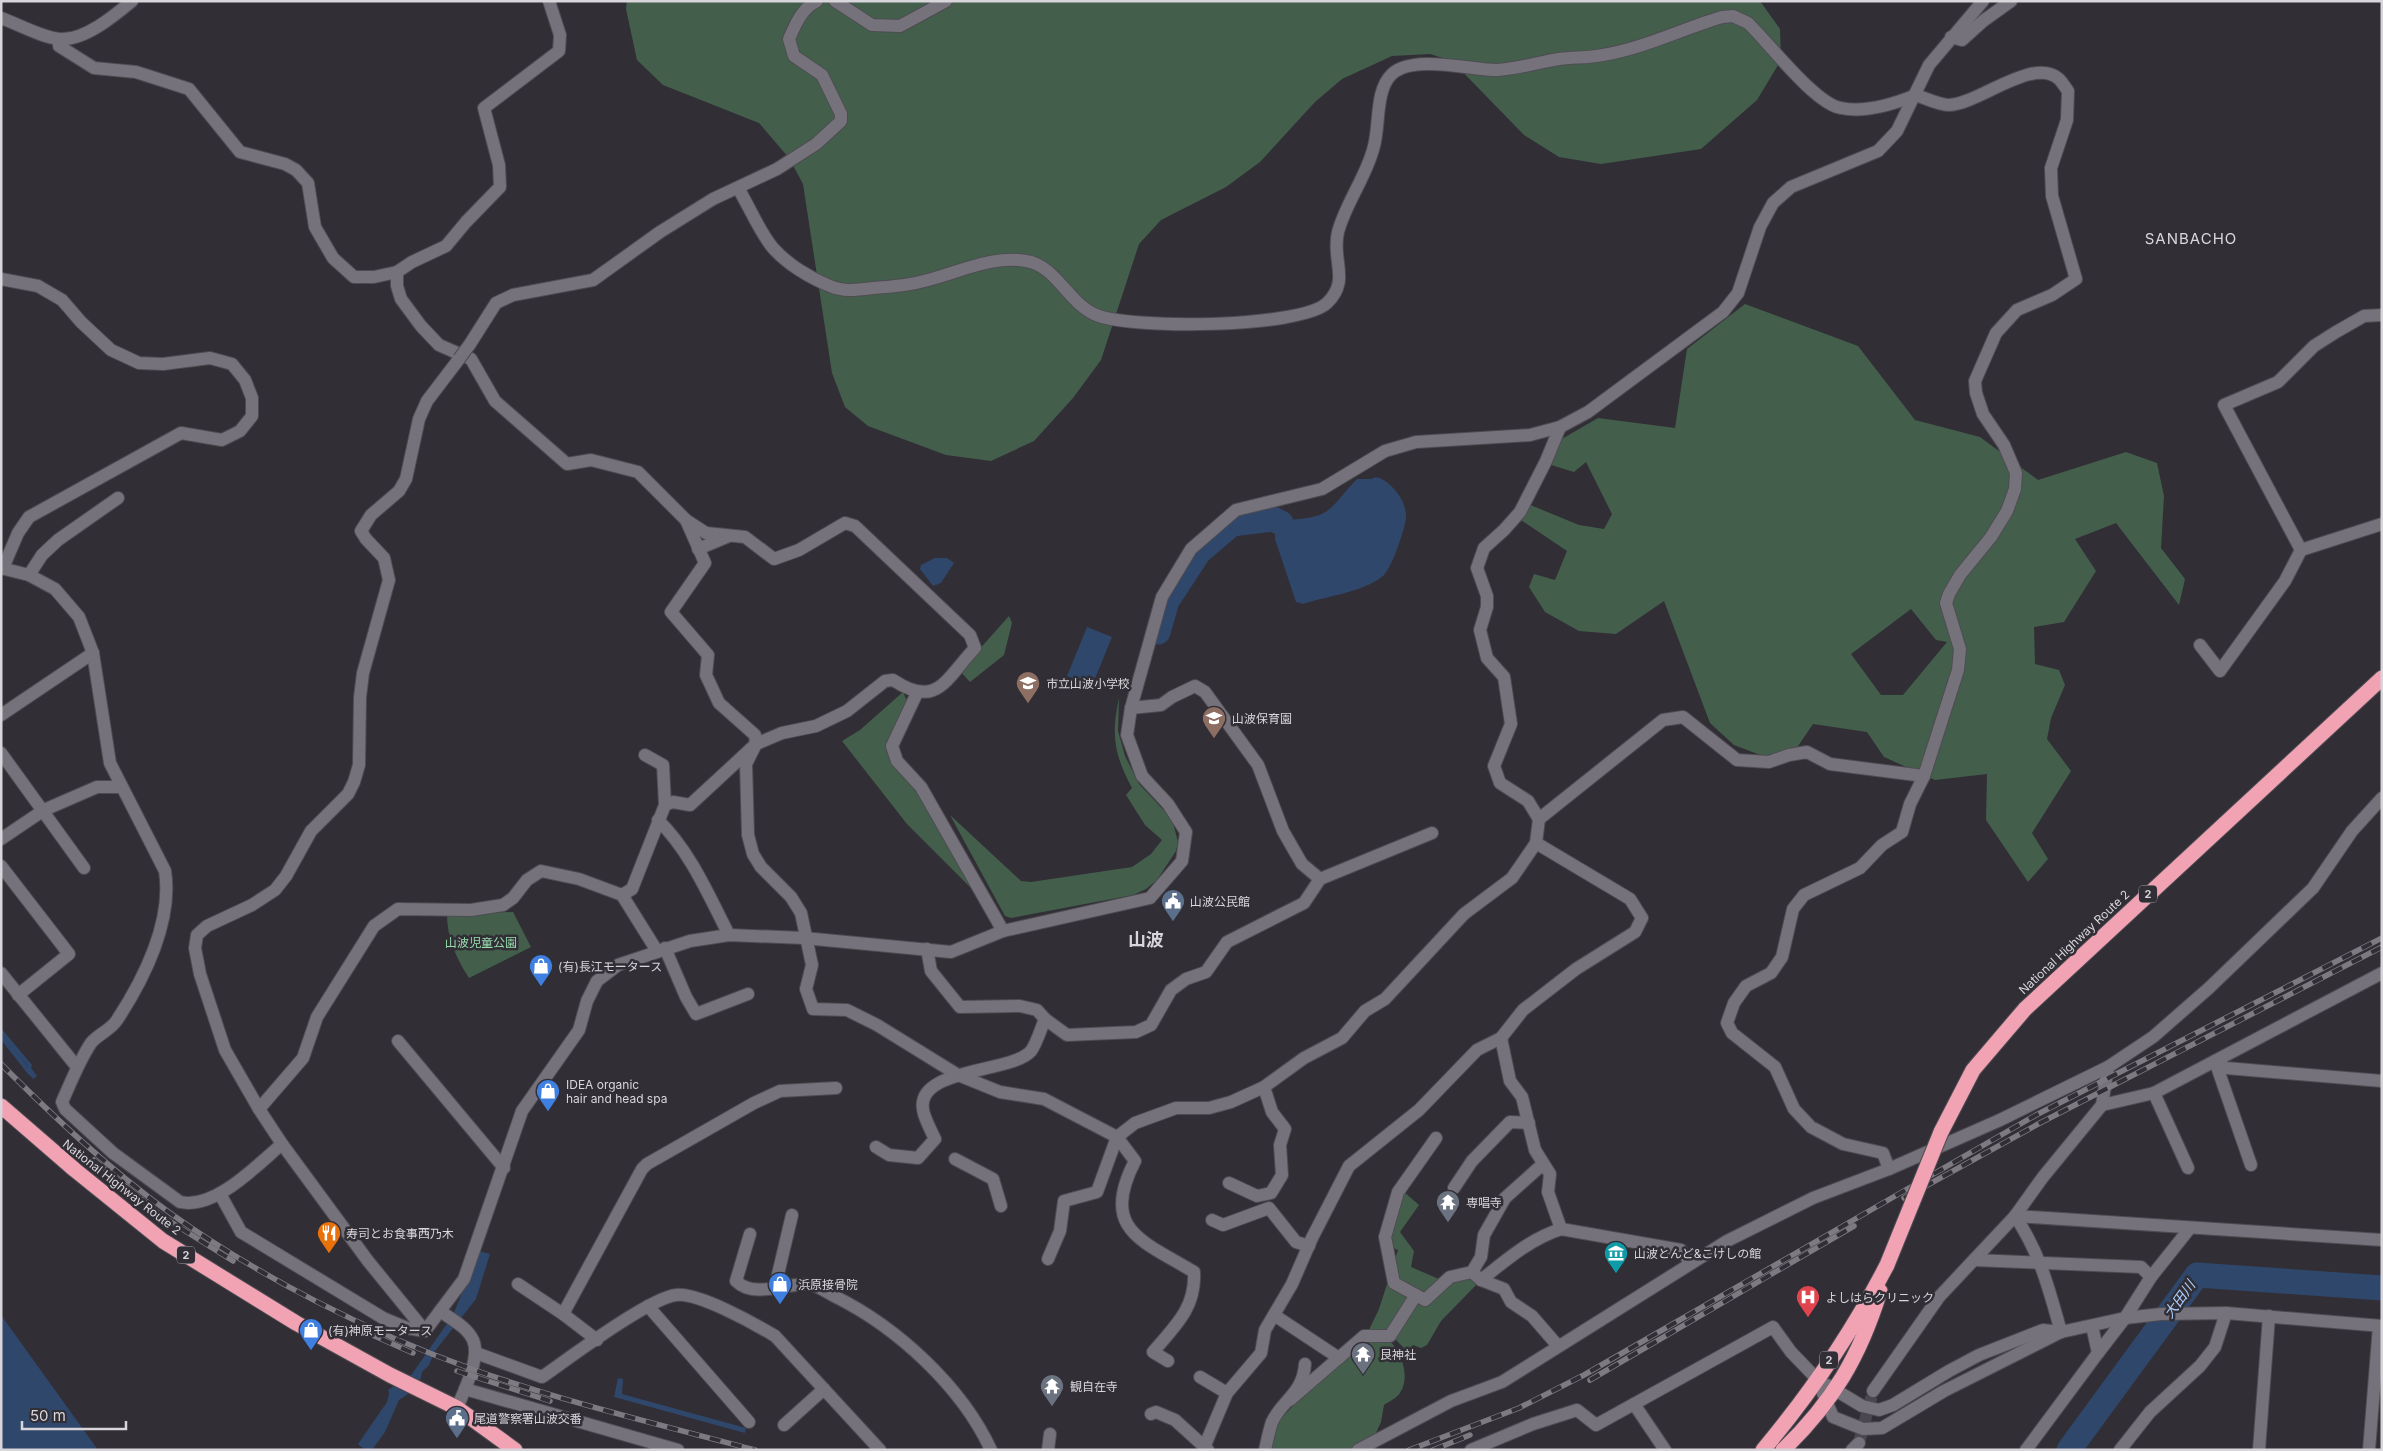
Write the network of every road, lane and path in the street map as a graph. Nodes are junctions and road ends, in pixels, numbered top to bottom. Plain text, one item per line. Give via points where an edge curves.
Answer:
1 (132, 1) edge
2 (549, 1) edge
3 (817, 1) edge
4 (835, 1) edge
5 (946, 1) edge
6 (1983, 1) edge
7 (2011, 1) edge
8 (1, 18) edge
9 (1951, 36) junction
10 (58, 39) junction
11 (1916, 94) junction
12 (738, 188) junction
13 (397, 272) junction
14 (1, 279) edge
15 (2382, 316) edge
16 (1560, 427) junction
17 (118, 498) dead end
18 (686, 520) junction
19 (2382, 524) edge
20 (732, 535) junction
21 (698, 549) junction
22 (2301, 550) junction
23 (2, 568) edge
24 (29, 575) junction
25 (2200, 645) dead end
26 (93, 653) junction
27 (2382, 678) edge
28 (917, 693) junction
29 (1131, 708) junction
30 (1, 716) edge
31 (756, 744) junction
32 (1, 753) edge
33 (644, 754) dead end
34 (1924, 776) junction
35 (121, 787) junction
36 (2382, 798) edge
37 (665, 805) junction
38 (44, 810) junction
39 (1538, 819) junction
40 (658, 820) junction
41 (1432, 833) dead end
42 (1, 838) edge
43 (1536, 843) junction
44 (1, 866) edge
45 (84, 868) dead end
46 (1320, 879) junction
47 (622, 895) junction
48 (1003, 931) junction
49 (729, 935) junction
50 (804, 938) junction
51 (927, 949) junction
52 (661, 950) junction
53 (1, 973) edge
54 (2382, 973) edge
55 (748, 994) dead end
56 (18, 995) junction
57 (1045, 1019) junction
58 (1501, 1038) junction
59 (398, 1041) dead end
60 (2215, 1061) junction
61 (77, 1067) junction
62 (2108, 1067) junction
63 (958, 1075) junction
64 (2382, 1081) edge
65 (1264, 1087) junction
66 (836, 1088) dead end
67 (2154, 1093) junction
68 (2102, 1105) junction
69 (1, 1106) edge
70 (259, 1109) junction
71 (1529, 1123) junction
72 (1117, 1137) junction
73 (1436, 1138) dead end
74 (282, 1144) junction
75 (876, 1146) dead end
76 (955, 1159) dead end
77 (1543, 1164) junction
78 (2251, 1165) dead end
79 (504, 1168) junction
80 (2188, 1168) dead end
81 (1889, 1169) junction
82 (1229, 1183) dead end
83 (1454, 1188) dead end
84 (220, 1194) junction
85 (1000, 1206) dead end
86 (792, 1216) dead end
87 (2015, 1216) junction
88 (1212, 1220) dead end
89 (2190, 1228) junction
90 (1561, 1229) junction
91 (750, 1234) dead end
92 (2382, 1240) edge
93 (1309, 1246) junction
94 (1048, 1259) dead end
95 (1974, 1260) junction
96 (2041, 1262) junction
97 (1691, 1263) junction
98 (1887, 1265) junction
99 (1476, 1276) junction
100 (2151, 1277) junction
101 (518, 1284) dead end
102 (775, 1287) junction
103 (1416, 1296) junction
104 (648, 1306) junction
105 (440, 1311) junction
106 (2226, 1313) junction
107 (563, 1314) junction
108 (1274, 1315) junction
109 (2270, 1316) junction
110 (2127, 1318) junction
111 (2092, 1326) junction
112 (2381, 1326) edge
113 (426, 1331) junction
114 (2061, 1332) junction
115 (597, 1340) junction
116 (1558, 1346) junction
117 (2098, 1353) junction
118 (476, 1354) junction
119 (1339, 1358) junction
120 (1168, 1361) dead end
121 (1305, 1364) dead end
122 (1200, 1377) dead end
123 (1817, 1379) junction
124 (465, 1389) junction
125 (824, 1389) junction
126 (1835, 1389) junction
127 (1873, 1391) tunnel mouth
128 (1227, 1393) junction
129 (1290, 1400) junction
130 (1825, 1403) junction
131 (1634, 1404) junction
132 (457, 1408) junction
133 (1151, 1414) dead end
134 (749, 1422) dead end
135 (784, 1425) dead end
136 (1050, 1434) dead end
137 (1206, 1449) edge
138 (515, 1450) edge
139 (678, 1450) edge
140 (880, 1450) edge
141 (991, 1450) edge
142 (1048, 1450) edge
143 (1265, 1450) edge
144 (1358, 1450) edge
145 (1471, 1450) edge
146 (1665, 1450) edge
147 (1763, 1450) edge
148 (1783, 1450) edge
149 (2026, 1450) edge
150 (2120, 1450) edge
151 (2259, 1450) edge
152 (2369, 1450) edge

1 - 10 street via 109,20 73,39
2 - 13 street via 560,35 559,50 484,108 499,165 500,187 446,246
3 - 12 street via 797,20 789,39 794,56 822,75 841,114 841,121 816,144 777,169
4 - 5 street via 872,25 900,26
6 - 9 street
7 - 9 street via 1962,40
8 - 10 street
9 - 11 street via 1930,65
10 - 13 street via 59,46 94,68 136,72 188,89 240,152 286,164 308,183 315,227 332,258 354,277
11 - 12 street via 1895,104 1840,108 1819,96 1748,23 1733,16 1602,56 1560,59 1499,70 1424,64 1406,67 1392,74 1382,92 1374,145 1338,231 1336,250 1341,280 1337,292 1324,306 1289,318 1215,326 1114,320 1094,314 1074,301 1050,274 1030,261 994,262 924,282 843,291 808,276 772,248
11 - 16 street via 1897,131 1878,151 1791,187 1773,203 1760,227 1738,293 1723,312 1588,412
11 - 34 street via 1948,105 1972,100 2013,79 2041,72 2058,78 2068,91 2066,120 2051,168 2052,196 2076,279 2052,295 2017,310 1996,333 1975,381 1983,414 2004,444 2016,473 2015,489 2007,511 1960,575 1946,603 1960,649 1958,670
12 - 70 street, bridge via 660,232 593,280 513,295 496,303 427,401 400,491 371,515 361,531 384,558 389,580 363,673 359,765 354,782 348,794 311,831 275,890 207,926 197,935 195,948 200,974 225,1050
13 - 18 street via 401,300 421,326 440,345 471,358 495,401 567,464 591,460 638,472
14 - 23 street via 38,286 62,300 112,350 138,363 163,364 210,358 232,364 245,380 252,398 252,416 240,431 222,440 182,433 29,518 18,533
15 - 22 street via 2364,316 2314,346 2278,382 2224,405
16 - 29 street via 1530,436 1416,442 1385,451 1322,489 1236,510 1191,550 1162,597
16 - 39 street via 1520,512 1484,548 1477,568 1487,602 1480,630 1487,658 1504,677 1510,724 1494,766 1500,783 1528,801
17 - 24 street via 58,540 42,554
18 - 20 street via 706,533
18 - 21 street
19 - 22 street
20 - 21 street
20 - 28 street via 745,537 774,559 799,550 845,523 855,526 970,635 975,648 936,690 927,694
21 - 31 street via 705,563 671,612 708,654 706,675 719,703 755,735
22 - 25 street via 2285,581 2220,672
23 - 24 street
24 - 26 street via 55,589 79,617
26 - 30 street
26 - 35 street via 110,762
27 - 98 highway, National Highway Route 2 / 2, bridge via 2025,1009 1973,1070 1941,1132
28 - 31 street via 893,680 885,681 847,711 816,726 782,733
28 - 48 street via 892,746 897,761 921,787
29 - 46 street via 1161,705 1195,686 1205,692 1258,765 1283,831 1302,864
29 - 48 street via 1128,735 1142,776 1168,804 1186,832 1182,861 1150,898
31 - 37 street via 690,805 673,802
31 - 50 street via 746,764 748,835 753,854 761,867 791,897 801,913
32 - 38 street
33 - 37 street via 663,765
34 - 39 street via 1830,764 1807,752 1769,762 1737,760 1682,717 1663,720
34 - 81 street via 1910,804 1902,832 1882,845 1860,868 1804,895 1793,909 1782,957 1770,973 1746,986 1734,1003 1727,1023 1732,1033 1775,1068 1794,1109 1811,1127 1844,1144 1883,1153
35 - 38 street via 97,787
35 - 61 street via 165,871 165,914 158,939 116,1022 92,1042
36 - 62 street via 2352,830 2313,888 2160,1031
37 - 40 street
38 - 42 street
38 - 45 street
39 - 43 street
40 - 47 street via 632,889
40 - 49 street via 670,831 704,886
41 - 46 street
43 - 58 street via 1630,898 1642,918 1635,932 1576,968 1523,1010
43 - 65 street via 1512,878 1464,914 1385,999 1365,1011 1342,1038 1304,1058
44 - 56 street via 69,954
46 - 57 street via 1304,903 1227,942 1206,972 1186,979 1171,990 1151,1025 1136,1032 1067,1035
47 - 52 street
47 - 70 street via 579,878 541,872 527,880 513,898 502,905 471,910 398,909 374,926 317,1017 303,1058
48 - 51 street via 951,952
49 - 50 street
49 - 52 street via 690,941
50 - 51 street
50 - 63 street via 812,965 806,989 813,1009 847,1010
51 - 57 street via 931,972 960,1007 1020,1006 1037,1010
52 - 55 street via 696,1014
52 - 79 street via 618,965 597,981 579,1030 522,1111
53 - 56 street
54 - 60 street
56 - 61 street
57 - 63 street via 1030,1051 1009,1062
58 - 71 street via 1510,1081 1522,1097
58 - 93 street via 1477,1050 1419,1110 1349,1166
59 - 79 street
60 - 64 street via 2226,1068
60 - 67 street
60 - 78 street
61 - 84 street via 62,1102 65,1109 113,1153 180,1202 191,1204
62 - 68 street
62 - 81 street
63 - 72 street via 1000,1092 1044,1099
63 - 75 street via 938,1082 928,1091 923,1104 924,1114 935,1139 918,1158 889,1156
65 - 72 street via 1209,1108 1176,1108 1156,1113
65 - 82 street via 1272,1112 1285,1129 1280,1146 1282,1176 1271,1193 1257,1196
66 - 107 street via 780,1091 647,1164 638,1174
67 - 68 street
67 - 80 street
68 - 87 street
69 - 132 highway, National Highway Route 2 / 2 via 163,1241 296,1323 390,1376
70 - 74 street
71 - 77 street via 1535,1150
71 - 83 street via 1510,1122 1472,1160
72 - 94 street via 1097,1192 1064,1201 1060,1231
72 - 120 street via 1135,1161 1123,1184 1123,1217 1132,1234 1194,1272 1195,1288 1185,1314 1153,1352
73 - 103 street via 1398,1192 1386,1236 1394,1283
74 - 84 street
74 - 113 street via 368,1261
76 - 85 street via 993,1179
77 - 90 street via 1550,1174 1548,1192
77 - 99 street via 1505,1198 1484,1235
79 - 105 street via 464,1279
81 - 97 street via 1813,1198
84 - 113 street via 241,1232 383,1318 407,1328
86 - 102 street
87 - 89 street
87 - 95 street
87 - 96 street via 2031,1239
88 - 93 street via 1223,1226 1269,1208 1296,1242
89 - 92 street
89 - 100 street
90 - 97 street via 1681,1250
90 - 99 street via 1542,1235
91 - 102 street via 736,1281 743,1288
93 - 108 street
95 - 96 street
95 - 127 street via 1939,1297
96 - 100 street via 2141,1267
96 - 114 street
97 - 116 street
98 - 123 highway, National Highway Route 2 / 2
98 - 126 highway, National Highway Route 2 / 2 via 1858,1352
99 - 103 street via 1450,1277 1425,1300
99 - 116 street via 1504,1289 1511,1302 1532,1316
100 - 110 street
101 - 107 street
102 - 141 street via 810,1284 853,1305 896,1334 941,1378 982,1430
103 - 119 street via 1390,1336 1364,1336
104 - 115 street
104 - 125 street via 675,1295 692,1296 755,1324 774,1336
104 - 134 street
105 - 113 street
105 - 118 street via 473,1339
106 - 109 street
106 - 110 street
106 - 150 street via 2215,1348 2150,1412
107 - 115 street
108 - 119 street
108 - 128 street via 1265,1330 1261,1353
109 - 112 street
109 - 151 street
110 - 111 street
110 - 117 street
111 - 114 street
111 - 117 street
112 - 152 street
114 - 126 street via 2043,1330 1979,1355 1893,1405 1878,1410 1862,1406
114 - 130 street via 1944,1390 1882,1428 1863,1429 1833,1418
115 - 118 street via 542,1377
116 - 144 street via 1502,1382 1451,1401
117 - 149 street
118 - 124 street
119 - 129 street
121 - 129 street via 1304,1376
122 - 128 street
123 - 126 street
123 - 130 street
123 - 131 street via 1773,1327
123 - 147 highway, National Highway Route 2 / 2
124 - 132 street
124 - 139 street
125 - 135 street
125 - 140 street
126 - 130 highway, National Highway Route 2 / 2
128 - 137 street
129 - 143 street via 1273,1421
130 - 148 highway, National Highway Route 2 / 2
131 - 145 street via 1596,1425 1577,1410
131 - 146 street
132 - 138 highway, National Highway Route 2 / 2
133 - 137 street via 1156,1412 1175,1420
136 - 142 street

